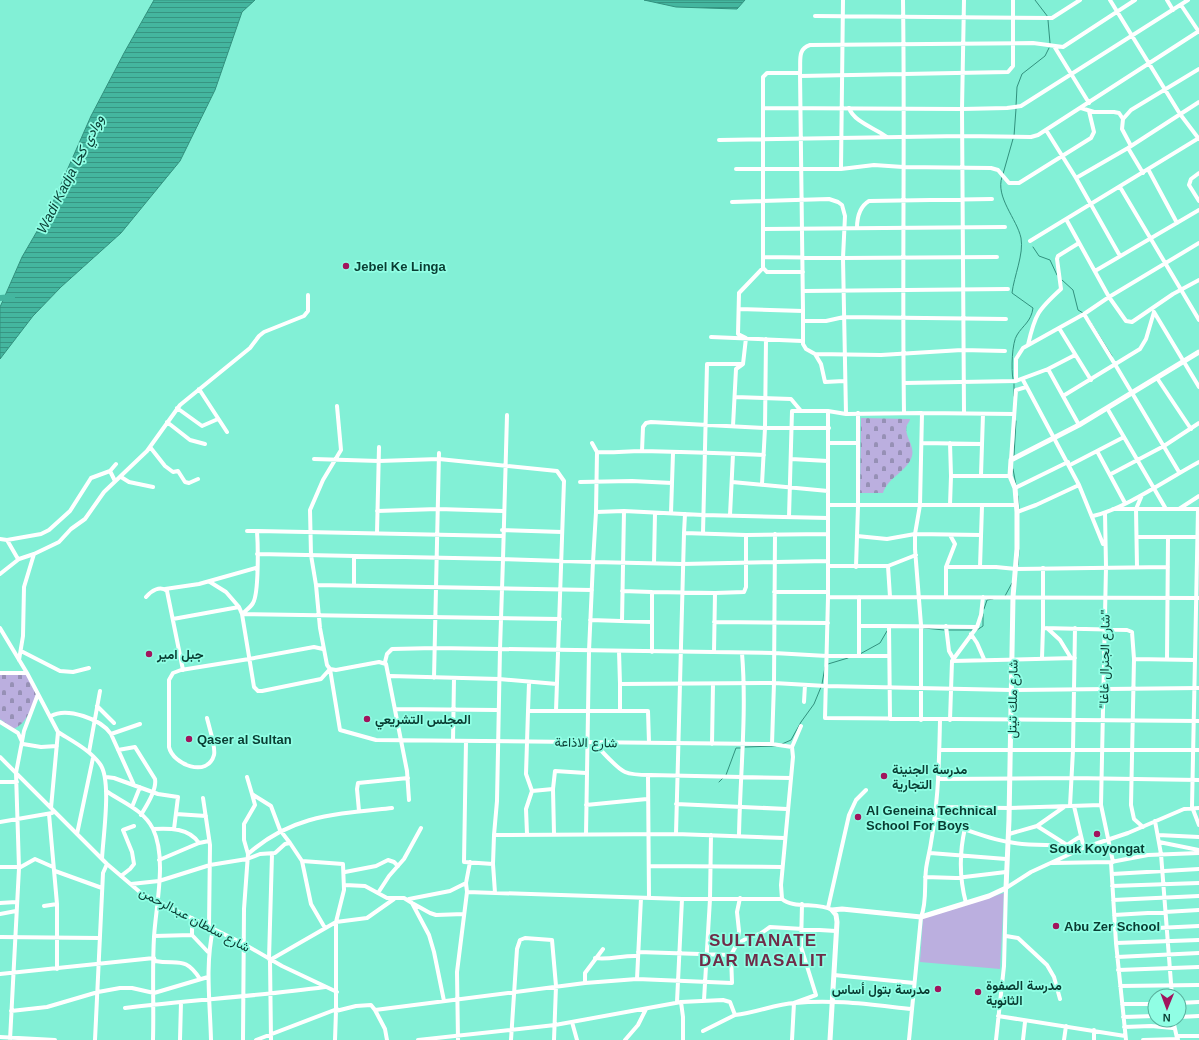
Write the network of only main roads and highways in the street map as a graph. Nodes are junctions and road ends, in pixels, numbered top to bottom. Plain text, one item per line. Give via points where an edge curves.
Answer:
1 (1199, 352) edge
2 (830, 1040) edge

1 - 2 main road, شارع ملك تيتل via 1079,425 1011,460 1010,476 1015,488 1017,512 1006,888 989,896 921,917 830,909 836,918 834,1001

